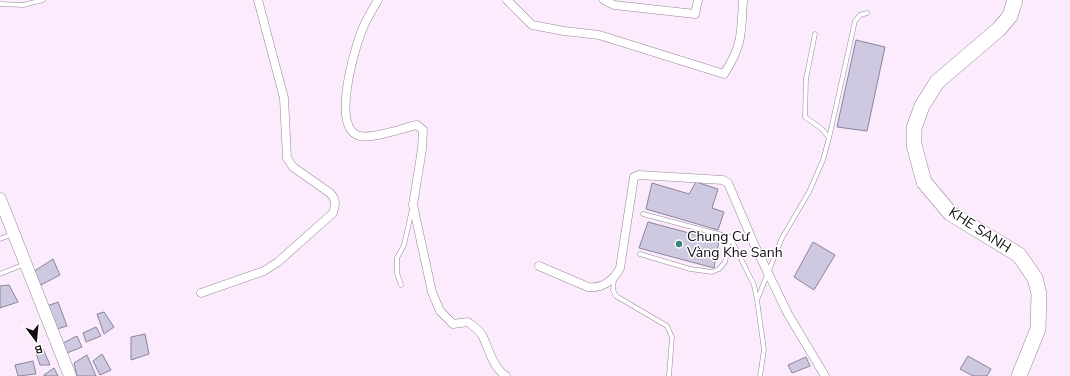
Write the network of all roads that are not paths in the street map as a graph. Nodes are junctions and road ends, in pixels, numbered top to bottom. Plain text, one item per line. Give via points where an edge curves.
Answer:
1 (44, 0) edge
2 (258, 0) edge
3 (378, 0) edge
4 (507, 0) edge
5 (604, 0) edge
6 (698, 0) edge
7 (743, 0) edge
8 (1017, 1) edge
9 (0, 4) edge
10 (867, 12) dead end
11 (815, 34) dead end
12 (829, 138) junction
13 (0, 199) edge
14 (413, 205) junction
15 (643, 214) dead end
16 (13, 234) junction
17 (730, 237) junction
18 (0, 239) edge
19 (640, 254) dead end
20 (25, 264) junction
21 (539, 266) dead end
22 (0, 274) edge
23 (768, 274) junction
24 (614, 279) junction
25 (401, 285) dead end
26 (201, 293) dead end
27 (757, 300) junction
28 (70, 376) edge
29 (506, 376) edge
30 (669, 376) edge
31 (760, 376) edge
32 (825, 376) edge
33 (1019, 376) edge

1 - 9 lane via 23,5
2 - 26 street via 284,98 287,158 293,167 330,193 336,205 333,213 278,262 264,271
3 - 14 street via 362,30 344,102 348,123 353,132 360,136 376,136 417,125 422,130 422,149
4 - 7 street via 532,25 599,35 724,74 736,55 741,37
5 - 6 street via 614,5 695,14
8 - 33 highway, KHE SANH via 1010,16 999,29 937,82 922,106 914,128 914,145 924,182 950,213 1018,255 1035,278 1039,294 1038,329
10 - 12 lane via 855,21
11 - 12 lane via 806,79 805,117 822,129
12 - 23 lane via 823,160 809,192 782,238
13 - 16 street
14 - 25 lane via 404,245 397,258 397,273
14 - 29 street via 432,292 440,311 453,324 468,322 481,333 501,373
15 - 17 lane
16 - 18 lane
16 - 20 street
17 - 19 lane via 726,262 712,272
17 - 27 lane via 754,285
20 - 22 lane
20 - 28 street
21 - 24 street via 588,286 597,287
23 - 24 street via 728,183 723,180 639,175 634,177 622,262
23 - 27 lane
23 - 32 street via 788,314
24 - 30 lane via 613,290 616,296 667,326 672,337
27 - 31 lane via 764,350

